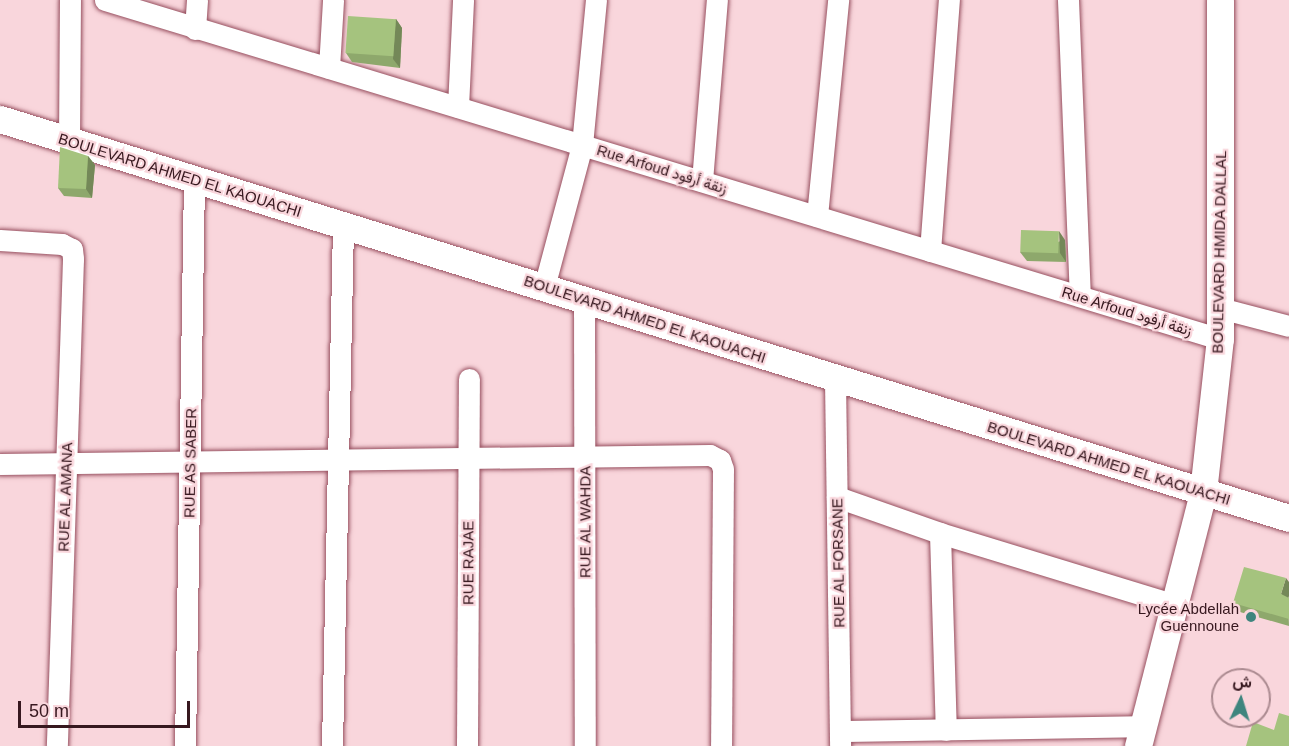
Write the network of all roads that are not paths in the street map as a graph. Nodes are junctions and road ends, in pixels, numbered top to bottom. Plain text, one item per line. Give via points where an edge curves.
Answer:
1 (70, 0) edge
2 (105, 0) edge
3 (197, 0) edge
4 (333, 0) edge
5 (463, 0) edge
6 (596, 0) edge
7 (717, 0) edge
8 (838, 0) edge
9 (949, 0) edge
10 (1068, 0) edge
11 (1220, 0) edge
12 (195, 29) junction
13 (330, 68) junction
14 (458, 107) junction
15 (0, 119) edge
16 (69, 141) junction
17 (582, 145) junction
18 (194, 181) junction
19 (702, 181) junction
20 (817, 216) junction
21 (343, 226) junction
22 (0, 240) edge
23 (930, 250) junction
24 (544, 287) junction
25 (1080, 296) junction
26 (584, 298) junction
27 (1220, 308) junction
28 (1289, 326) edge
29 (1220, 339) junction
30 (469, 379) dead end
31 (835, 380) junction
32 (585, 457) junction
33 (469, 458) junction
34 (336, 459) junction
35 (191, 462) junction
36 (66, 463) junction
37 (0, 464) edge
38 (1203, 492) junction
39 (837, 497) junction
40 (1289, 518) edge
41 (940, 533) junction
42 (1175, 605) junction
43 (946, 730) junction
44 (1140, 736) edge
45 (840, 738) edge
46 (57, 746) edge
47 (186, 746) edge
48 (332, 746) edge
49 (467, 746) edge
50 (585, 746) edge
51 (721, 746) edge

1 - 16 street
2 - 12 street, Rue Arfoud زنقة أرفود
3 - 12 street
4 - 13 street
5 - 14 street
6 - 17 street
7 - 19 street
8 - 20 street
9 - 23 street
10 - 25 street
11 - 27 street, BOULEVARD HMIDA DALLAL
12 - 13 street, Rue Arfoud زنقة أرفود
13 - 14 street, Rue Arfoud زنقة أرفود
14 - 17 street, Rue Arfoud زنقة أرفود
15 - 16 street, BOULEVARD AHMED EL KAOUACHI
16 - 18 street, BOULEVARD AHMED EL KAOUACHI
17 - 19 street, Rue Arfoud زنقة أرفود
17 - 24 street
18 - 21 street, BOULEVARD AHMED EL KAOUACHI
18 - 35 street, RUE AS SABER
19 - 20 street, Rue Arfoud زنقة أرفود
20 - 23 street, Rue Arfoud زنقة أرفود
21 - 24 street, BOULEVARD AHMED EL KAOUACHI
21 - 34 street
22 - 36 street, RUE AL AMANA via 62,244 72,249
23 - 25 street, Rue Arfoud زنقة أرفود
24 - 26 street, BOULEVARD AHMED EL KAOUACHI
25 - 29 street, Rue Arfoud زنقة أرفود
26 - 31 street, BOULEVARD AHMED EL KAOUACHI
26 - 32 street, RUE AL WAHDA
27 - 28 street
27 - 29 street, BOULEVARD HMIDA DALLAL
29 - 38 street, BOULEVARD HMIDA DALLAL
30 - 33 street, RUE RAJAE
31 - 38 street, BOULEVARD AHMED EL KAOUACHI
31 - 39 street, RUE AL FORSANE
32 - 33 street
32 - 50 street, RUE AL WAHDA
32 - 51 street via 710,455 720,460
33 - 34 street
33 - 49 street, RUE RAJAE
34 - 35 street
34 - 48 street
35 - 36 street
35 - 47 street, RUE AS SABER
36 - 37 street
36 - 46 street, RUE AL AMANA
38 - 40 street, BOULEVARD AHMED EL KAOUACHI
38 - 42 street, BOULEVARD HMIDA DALLAL
39 - 41 street
39 - 45 street, RUE AL FORSANE
41 - 42 street
41 - 43 street
42 - 44 street, BOULEVARD HMIDA DALLAL
43 - 44 street
43 - 45 street

